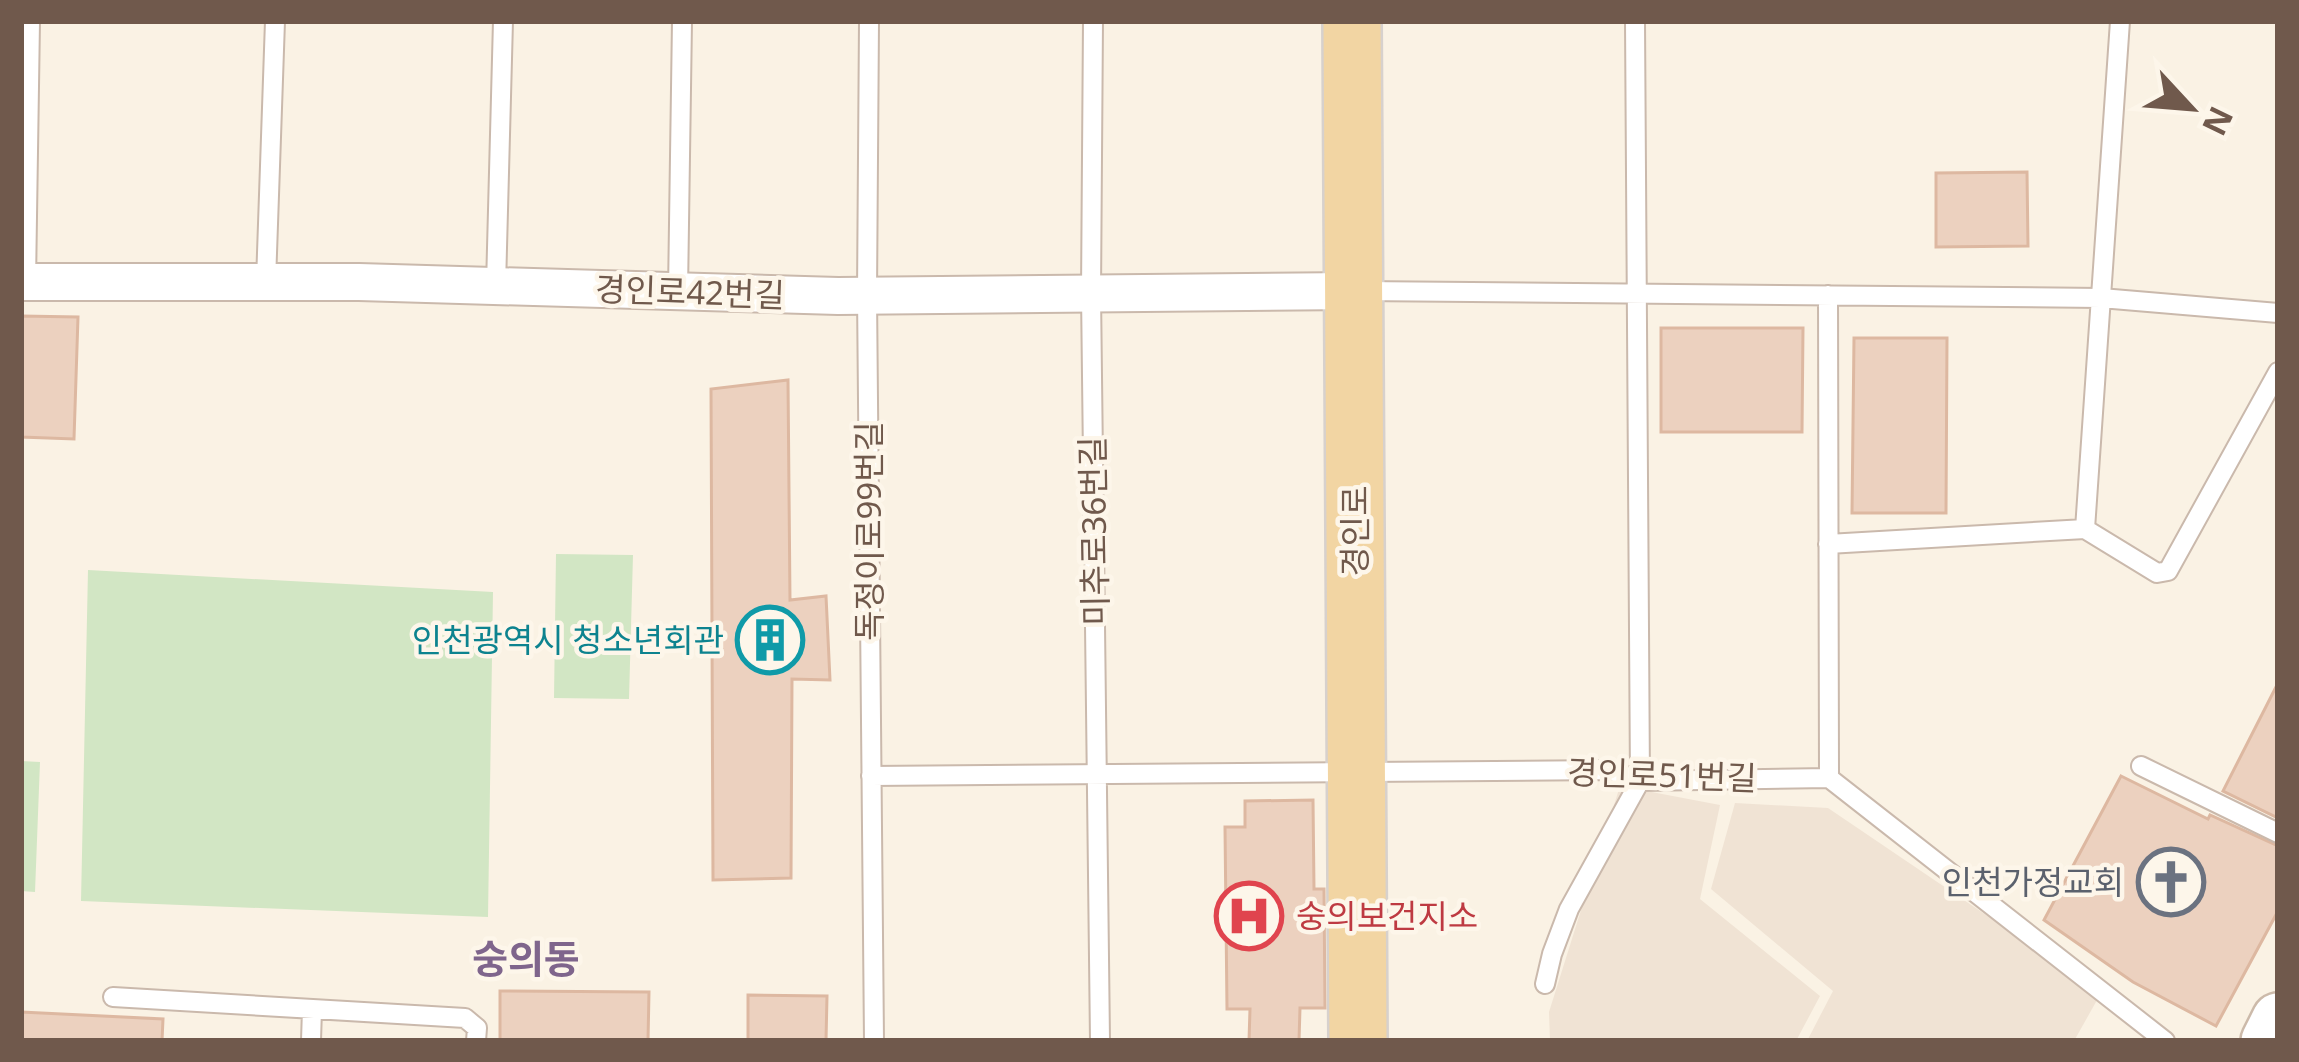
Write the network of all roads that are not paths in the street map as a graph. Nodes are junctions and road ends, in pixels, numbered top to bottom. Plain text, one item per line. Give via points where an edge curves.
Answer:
1 (30, 21) edge
2 (275, 21) edge
3 (503, 21) edge
4 (682, 21) edge
5 (869, 21) edge
6 (1093, 21) edge
7 (1352, 21) edge
8 (1635, 21) edge
9 (2120, 21) edge
10 (23, 282) edge
11 (266, 282) junction
12 (496, 286) junction
13 (678, 291) junction
14 (1354, 291) junction
15 (1091, 293) junction
16 (867, 294) junction
17 (1637, 294) junction
18 (1828, 296) junction
19 (2101, 298) junction
20 (2278, 313) edge
21 (2278, 372) edge
22 (2085, 530) junction
23 (1828, 544) junction
24 (2141, 766) dead end
25 (1357, 772) junction
26 (1096, 774) junction
27 (872, 776) junction
28 (1829, 778) junction
29 (1640, 781) junction
30 (2278, 833) edge
31 (1545, 984) dead end
32 (113, 997) dead end
33 (312, 1009) junction
34 (2278, 1018) edge
35 (311, 1041) edge
36 (476, 1041) edge
37 (874, 1041) edge
38 (1100, 1041) edge
39 (1358, 1041) edge
40 (2165, 1041) edge
41 (2267, 1041) edge

1 - 10 lane, 경인로42번길
2 - 11 lane
3 - 12 lane
4 - 13 lane
5 - 16 lane, 독정이로99번길
6 - 15 lane, 미추로36번길
7 - 14 main road, 경인로
8 - 17 lane
9 - 19 lane
10 - 11 street, 경인로42번길
11 - 12 street, 경인로42번길
12 - 13 street, 경인로42번길
13 - 16 street, 경인로42번길
14 - 15 street, 경인로42번길
14 - 17 lane
14 - 25 main road, 경인로
15 - 16 street, 경인로42번길
15 - 26 lane, 미추로36번길
16 - 27 lane, 독정이로99번길
17 - 18 lane
17 - 29 lane
18 - 19 lane
18 - 23 lane
19 - 20 lane
19 - 22 lane
21 - 22 lane via 2168,571 2157,573
22 - 23 lane
23 - 28 lane
24 - 30 lane
25 - 26 lane, 경인로51번길
25 - 29 lane, 경인로51번길 via 1609,770
25 - 39 main road, 경인로
26 - 27 lane, 경인로51번길
26 - 38 lane, 미추로36번길
27 - 37 lane, 독정이로99번길
28 - 29 lane, 경인로51번길
28 - 40 lane
29 - 31 lane via 1569,909
32 - 33 lane
33 - 35 lane
33 - 36 lane via 465,1018 477,1028
34 - 41 main road

